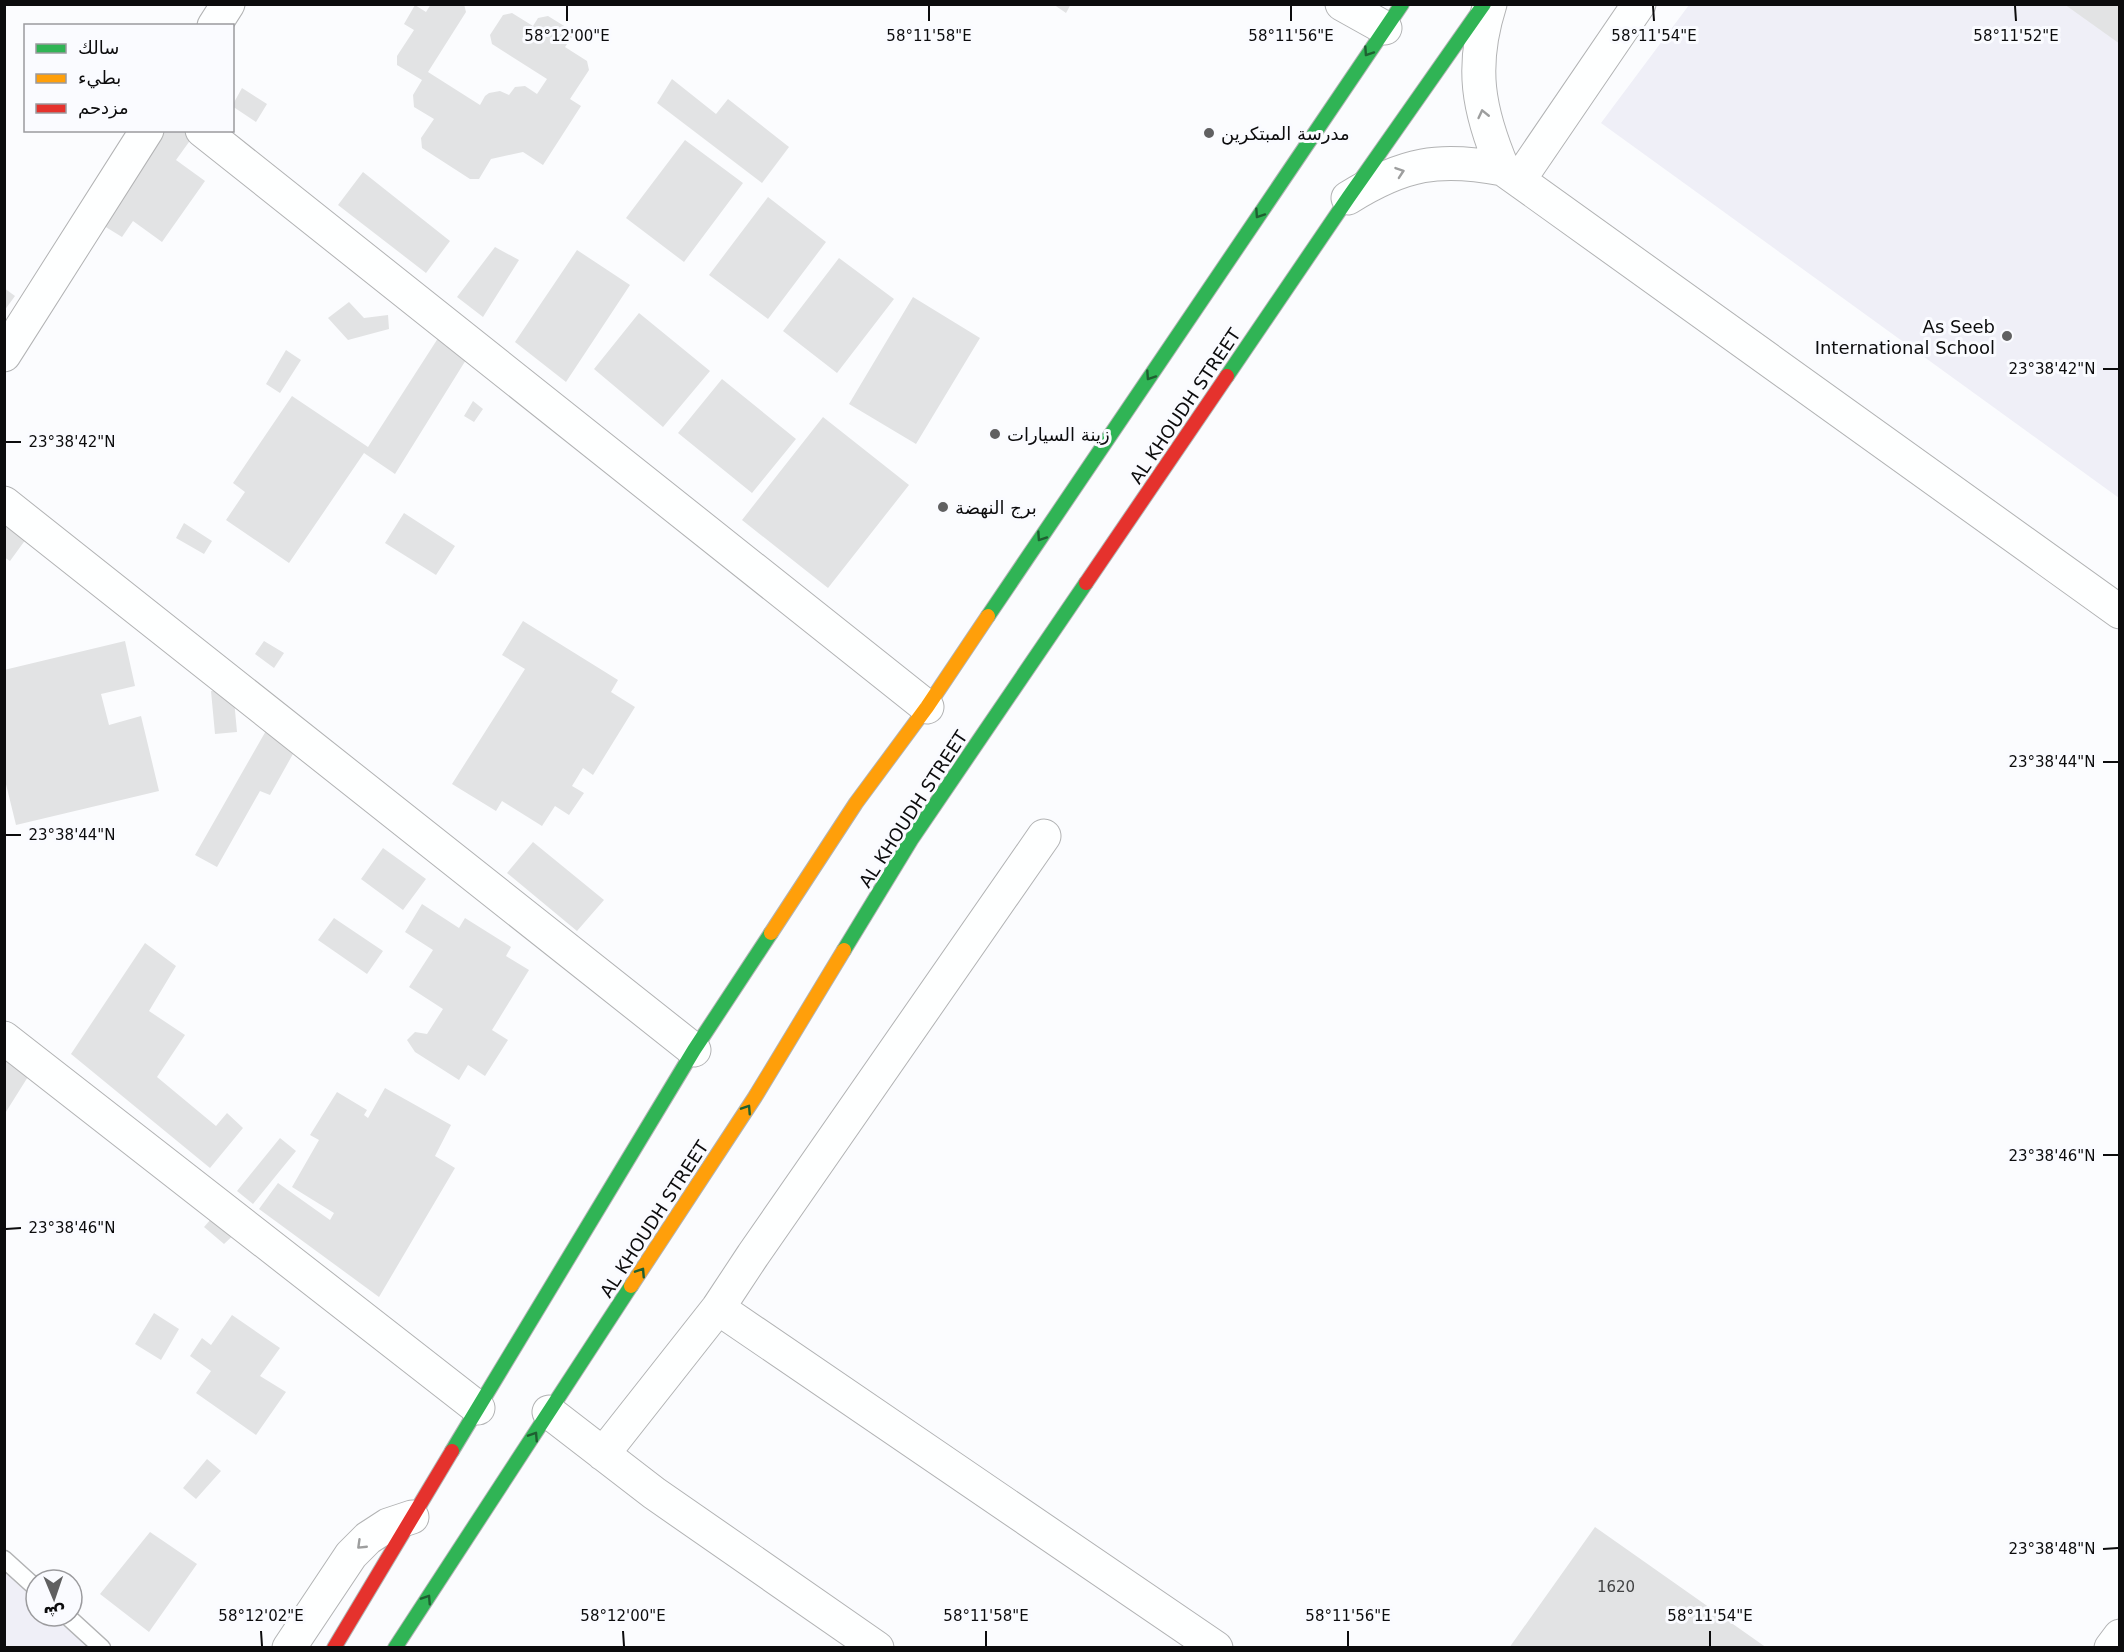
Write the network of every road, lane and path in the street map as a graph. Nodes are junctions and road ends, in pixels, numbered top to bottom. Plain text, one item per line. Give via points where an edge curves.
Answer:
1 (228, 4) edge
2 (1342, 4) edge
3 (1484, 4) edge
4 (1490, 4) edge
5 (1639, 4) edge
6 (1394, 16) edge
7 (215, 24) edge
8 (146, 132) edge
9 (205, 132) edge
10 (1511, 174) junction
11 (1348, 198) junction
12 (4, 355) edge
13 (4, 503) edge
14 (2120, 612) edge
15 (927, 707) junction
16 (1044, 836) dead end
17 (4, 1038) edge
18 (694, 1050) junction
19 (718, 1308) junction
20 (478, 1408) junction
21 (549, 1412) junction
22 (603, 1454) junction
23 (412, 1517) junction
24 (4, 1559) edge
25 (24, 1577) edge
26 (81, 1628) edge
27 (2120, 1636) edge
28 (102, 1647) edge
29 (289, 1647) edge
30 (334, 1647) edge
31 (395, 1647) edge
32 (877, 1647) edge
33 (1216, 1647) edge
34 (2111, 1647) edge

1 - 7 street
2 - 6 street
3 - 11 main road, AL KHOUDH STREET
10 -> 4 street via 1488,134 1480,99 1478,63
5 - 10 street
6 -> 15 main road
8 - 12 street
9 - 15 street
11 -> 10 street via 1406,169 1438,163 1471,163
10 - 14 street
21 -> 11 main road, AL KHOUDH STREET via 755,1097 911,840
13 - 18 street
15 - 18 main road via 856,802
16 - 19 street
17 - 20 street
18 - 20 main road
19 - 22 street
19 - 33 street
20 - 23 main road
21 - 22 street
31 -> 21 main road, AL KHOUDH STREET
22 - 32 street
23 -> 29 street via 388,1525 351,1555
23 - 30 main road
24 - 25 lane
26 - 28 lane
27 - 34 street

